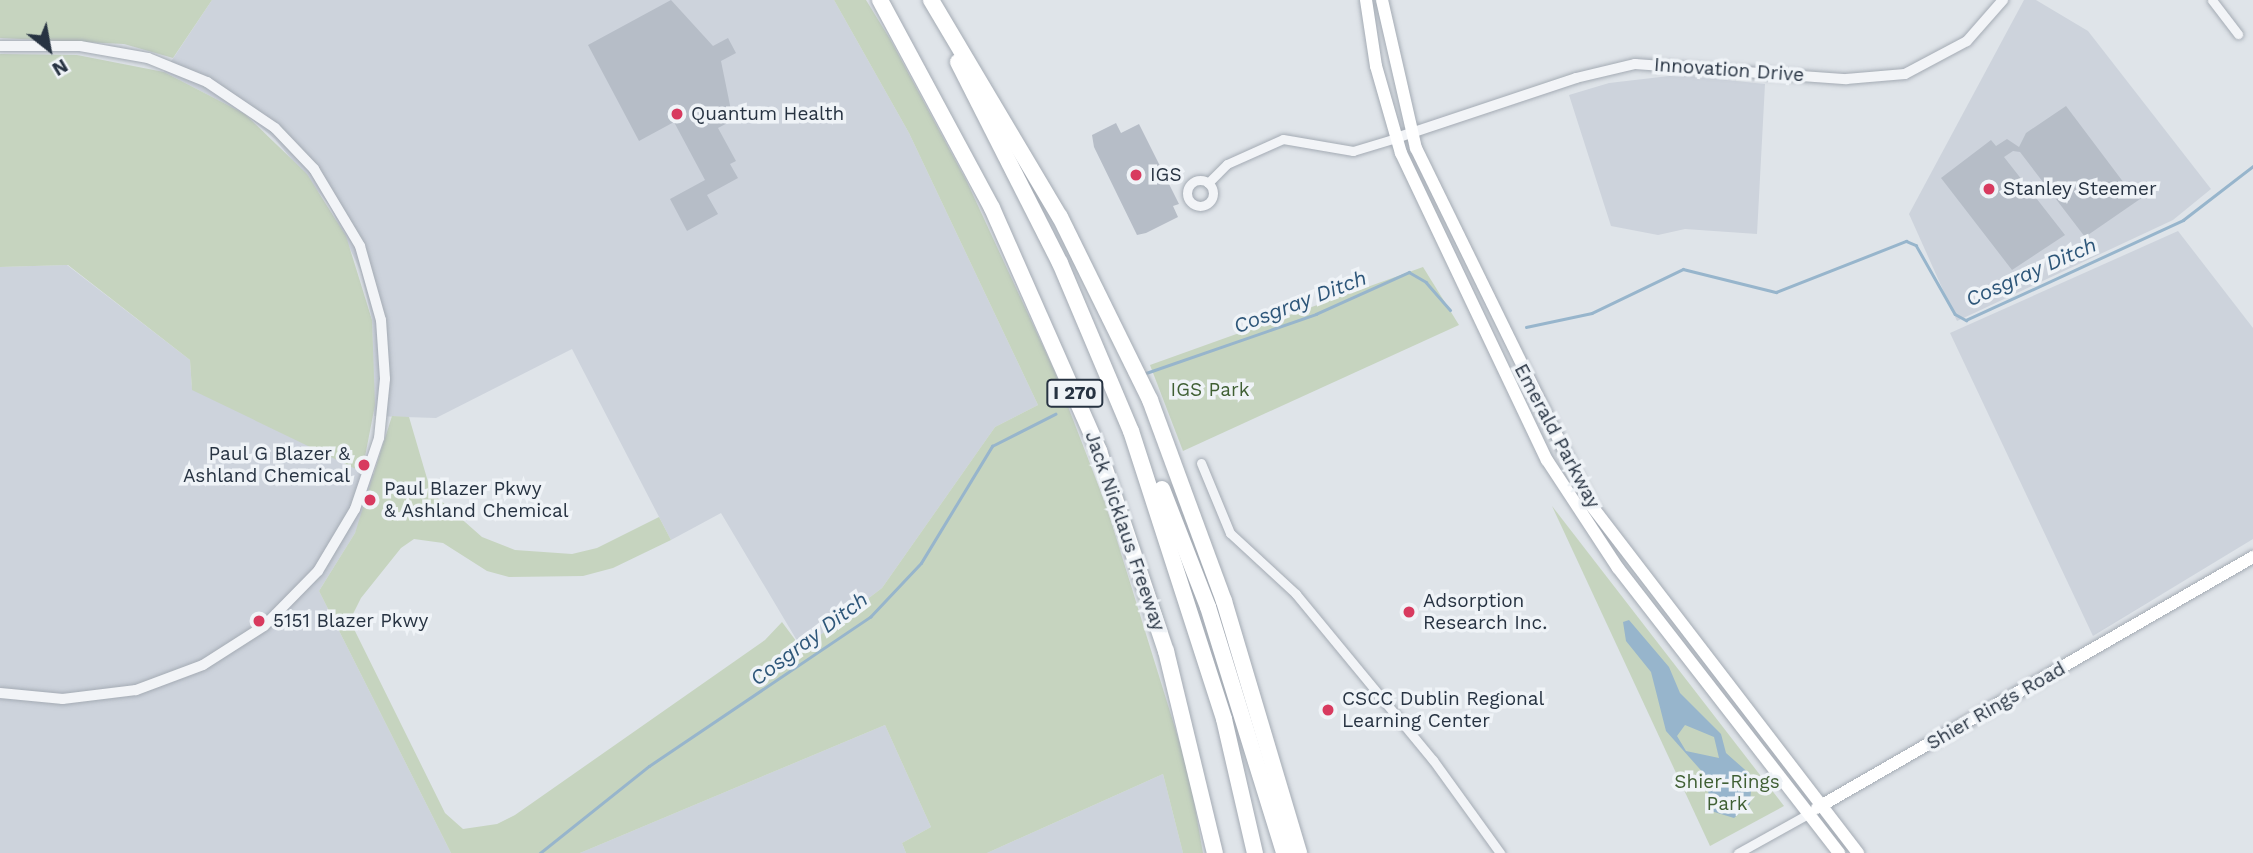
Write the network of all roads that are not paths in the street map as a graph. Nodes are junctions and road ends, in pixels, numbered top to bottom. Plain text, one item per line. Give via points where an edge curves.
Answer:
1 (880, 0) edge
2 (920, 0) edge
3 (931, 0) edge
4 (1366, 0) edge
5 (1382, 0) edge
6 (2003, 0) edge
7 (2212, 0) edge
8 (2238, 34) dead end
9 (0, 46) edge
10 (1411, 133) junction
11 (1396, 138) junction
12 (1208, 183) dead end
13 (1103, 363) junction
14 (1201, 463) dead end
15 (2253, 557) edge
16 (0, 693) edge
17 (1822, 804) junction
18 (1808, 814) junction
19 (1215, 853) edge
20 (1255, 853) edge
21 (1284, 853) edge
22 (1299, 853) edge
23 (1500, 853) edge
24 (1738, 853) edge
25 (1839, 853) edge
26 (1858, 853) edge

1 - 19 highway, Jack Nicklaus Freeway / I 270 via 992,208 1099,451 1166,651
2 - 13 highway, Jack Nicklaus Freeway / I 270 via 962,68 1030,202
3 - 22 highway via 1060,217 1150,400 1224,601
4 - 11 main road, Emerald Parkway
5 - 10 main road, Emerald Parkway
6 - 10 street, Innovation Drive via 1946,57 1885,78 1635,64 1576,78
7 - 8 street
9 - 16 street via 80,46 148,58 207,82 275,128 314,169 360,246 381,320 385,379 379,438 355,509 318,571 264,626 203,666 136,690 63,699
10 - 11 street, Innovation Drive
10 - 17 main road, Emerald Parkway via 1488,302 1591,505
11 - 12 street via 1353,151 1283,139 1227,164
11 - 18 main road, Emerald Parkway via 1467,298 1578,513
13 - 20 highway, Jack Nicklaus Freeway / I 270 via 1170,542 1223,719
13 - 21 highway via 1143,444 1208,607
14 - 23 street via 1214,500 1244,551 1296,594 1433,760
15 - 17 main road, Shier Rings Road
17 - 18 main road, Shier Rings Road
17 - 26 main road, Emerald Parkway
18 - 24 street, Shier Rings Road
18 - 25 main road, Emerald Parkway

